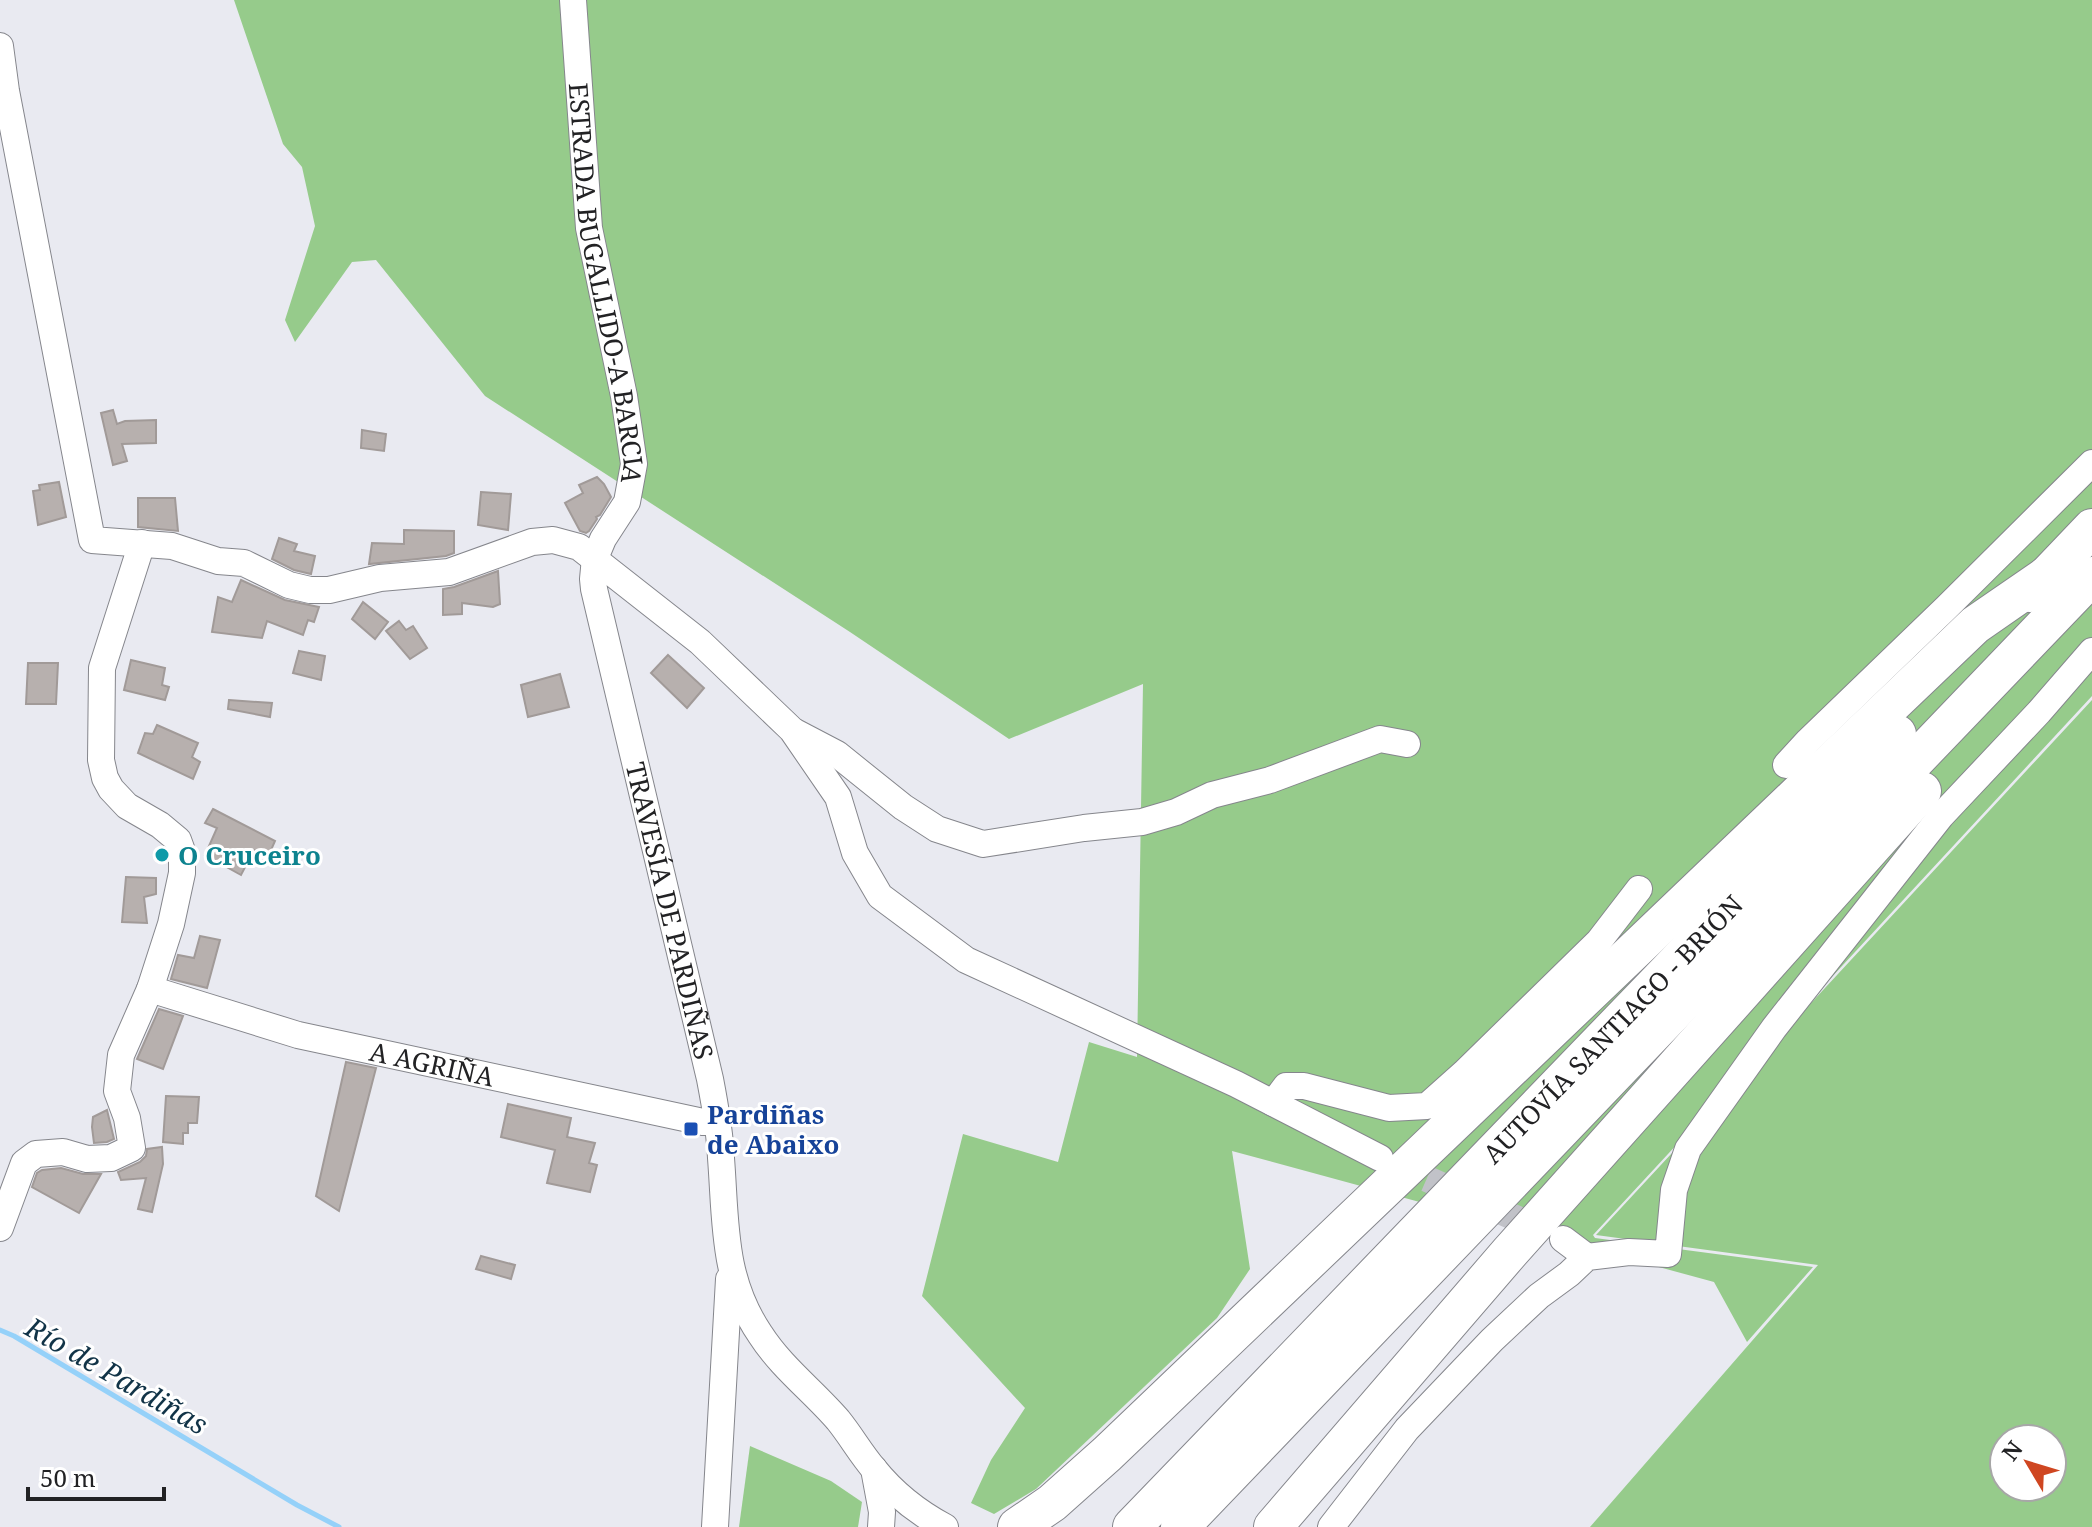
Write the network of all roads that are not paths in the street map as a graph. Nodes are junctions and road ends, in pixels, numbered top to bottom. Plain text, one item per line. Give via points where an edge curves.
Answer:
1 (573, 0) edge
2 (0, 46) edge
3 (2092, 463) edge
4 (2092, 528) edge
5 (142, 543) junction
6 (595, 558) junction
7 (2046, 576) junction
8 (2092, 576) edge
9 (2092, 583) edge
10 (2092, 651) edge
11 (792, 730) junction
12 (1407, 744) dead end
13 (1786, 765) dead end
14 (1639, 889) dead end
15 (150, 989) junction
16 (1273, 1103) junction
17 (717, 1122) junction
18 (1380, 1158) tunnel mouth
19 (0, 1228) edge
20 (1563, 1239) tunnel mouth
21 (1587, 1257) junction
22 (730, 1268) junction
23 (874, 1469) junction
24 (715, 1527) edge
25 (881, 1527) edge
26 (945, 1527) edge
27 (1017, 1527) edge
28 (1132, 1527) edge
29 (1180, 1527) edge
30 (1273, 1527) edge
31 (1331, 1527) edge

1 - 6 street, ESTRADA BUGALLIDO-A BARCIA via 589,228 634,464 627,502
2 - 5 street via 92,540
3 - 13 street
4 - 7 highway, AUTOVÍA SANTIAGO - BRIÓN
5 - 6 street via 244,563 289,585 319,590 449,572 532,542 553,540
5 - 15 street via 102,668 101,760 111,789 178,840 182,851 171,924
6 - 11 street via 700,642
6 - 17 street, TRAVESÍA DE PARDIÑAS via 597,602
7 - 27 highway via 1975,625 1107,1454
7 - 28 highway, AUTOVÍA SANTIAGO - BRIÓN
8 - 29 highway, AUTOVÍA SANTIAGO - BRIÓN
9 - 30 highway via 2077,615 1509,1253
10 - 21 street via 1941,816 1827,958 1688,1149 1674,1190 1668,1254
11 - 12 street via 837,754 937,829 983,844 1142,822 1380,739
11 - 16 street via 838,797 855,853 880,896 966,960
14 - 16 street via 1599,941 1427,1106 1389,1108 1304,1086 1286,1086
15 - 17 street, A AGRIÑA via 298,1035
15 - 19 street via 121,1055 117,1091 132,1148 111,1158 36,1154 24,1163
16 - 18 street
17 - 22 street, TRAVESÍA DE PARDIÑAS
20 - 21 street
21 - 31 street via 1492,1340 1407,1429
22 - 23 street via 760,1335
22 - 24 street
23 - 25 street
23 - 26 street via 905,1502

